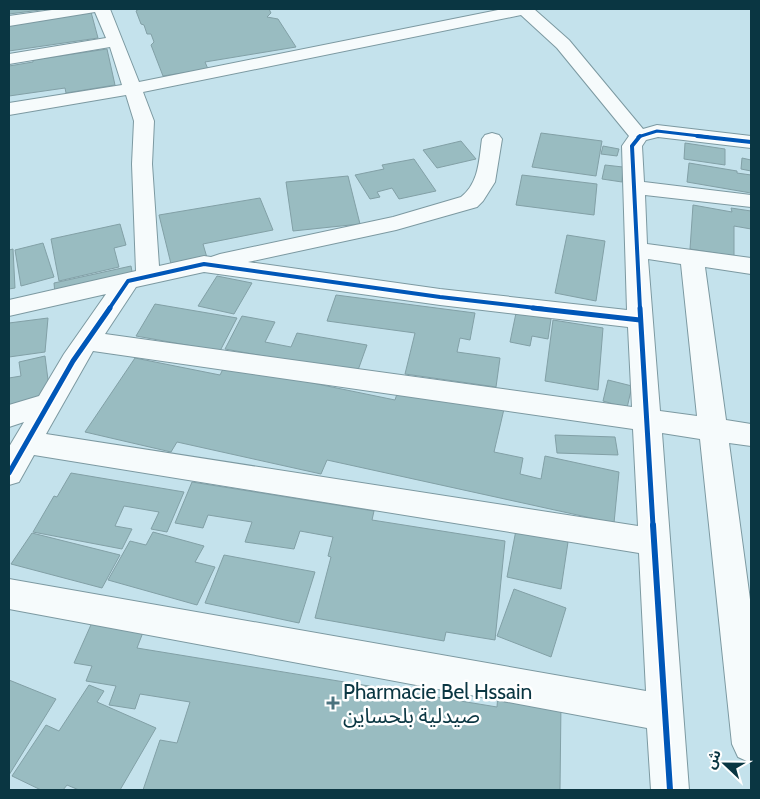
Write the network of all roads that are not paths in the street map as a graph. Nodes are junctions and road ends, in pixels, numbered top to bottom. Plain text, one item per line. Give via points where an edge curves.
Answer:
1 (89, 9) edge
2 (102, 9) edge
3 (525, 9) edge
4 (9, 21) edge
5 (116, 41) junction
6 (9, 59) edge
7 (134, 88) junction
8 (9, 109) edge
9 (639, 136) junction
10 (492, 139) dead end
11 (751, 142) edge
12 (633, 187) junction
13 (751, 201) edge
14 (636, 250) junction
15 (692, 258) junction
16 (204, 264) junction
17 (751, 266) edge
18 (138, 278) junction
19 (9, 308) edge
20 (640, 320) junction
21 (87, 341) junction
22 (49, 403) junction
23 (9, 416) edge
24 (646, 419) junction
25 (714, 428) junction
26 (751, 435) edge
27 (27, 442) junction
28 (9, 473) edge
29 (654, 542) junction
30 (9, 594) edge
31 (665, 713) junction
32 (751, 744) edge
33 (670, 790) edge

1 - 4 street
2 - 5 street
3 - 7 street
3 - 9 street via 564,44
5 - 6 street
5 - 7 street
7 - 8 street
7 - 18 street via 144,121
9 - 11 street via 657,131
9 - 12 street via 632,146
10 - 16 street via 484,182 476,198 469,202 432,215
12 - 13 street
12 - 14 street
14 - 15 street
14 - 20 street
15 - 17 street
15 - 25 street
16 - 18 street
16 - 20 street via 440,297
18 - 19 street
18 - 21 street
20 - 24 street
21 - 22 street
21 - 24 street
22 - 23 street
22 - 27 street
24 - 25 street
24 - 29 street
25 - 26 street
25 - 32 street
27 - 28 street
27 - 29 street
29 - 31 street
30 - 31 street
31 - 33 street

